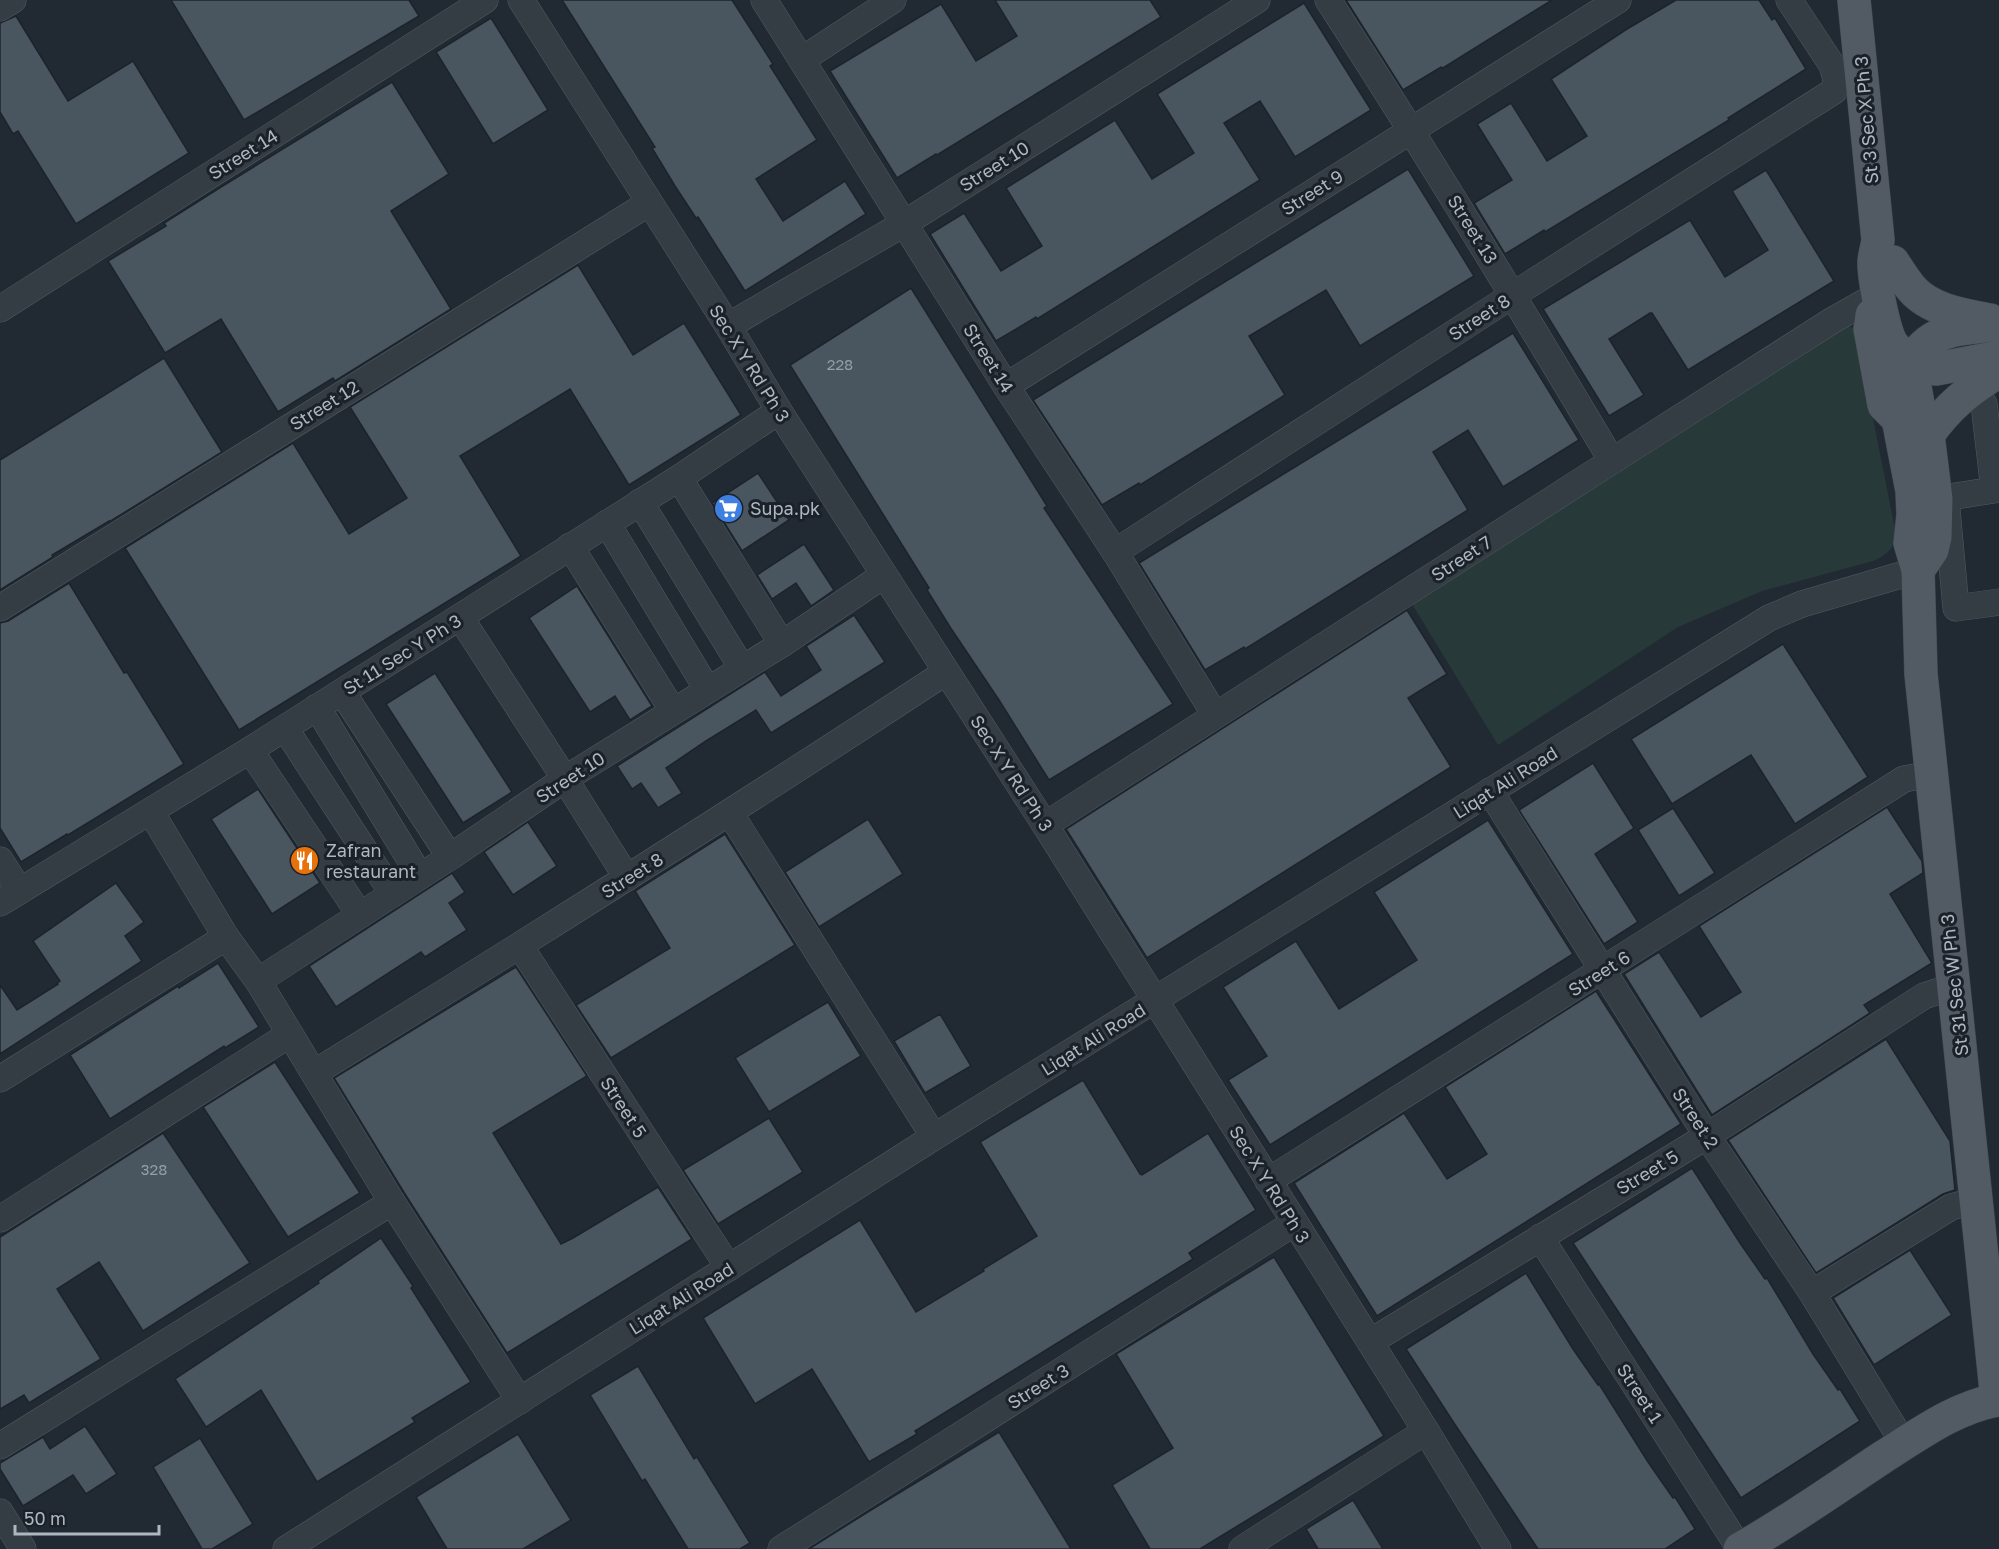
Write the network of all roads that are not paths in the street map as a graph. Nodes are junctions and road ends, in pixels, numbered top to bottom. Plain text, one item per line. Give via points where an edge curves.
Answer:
1 (13, 0) edge
2 (485, 0) edge
3 (521, 0) edge
4 (765, 0) edge
5 (893, 0) edge
6 (1257, 0) edge
7 (1328, 0) edge
8 (1618, 0) edge
9 (1789, 0) edge
10 (1854, 0) edge
11 (0, 8) edge
12 (803, 59) junction
13 (1849, 77) junction
14 (1412, 129) junction
15 (649, 203) junction
16 (905, 223) junction
17 (1886, 251) junction
18 (1514, 295) junction
19 (1879, 297) junction
20 (0, 309) edge
21 (1999, 323) edge
22 (728, 326) junction
23 (1999, 357) edge
24 (1911, 360) junction
25 (1999, 371) edge
26 (1006, 386) junction
27 (1968, 391) junction
28 (779, 411) junction
29 (1899, 419) junction
30 (1928, 435) junction
31 (1612, 461) junction
32 (679, 478) junction
33 (1996, 490) edge
34 (1941, 498) junction
35 (640, 502) junction
36 (607, 523) junction
37 (570, 546) junction
38 (1115, 552) junction
39 (1918, 570) junction
40 (884, 575) junction
41 (1999, 602) edge
42 (1956, 607) junction
43 (0, 608) edge
44 (1919, 612) junction
45 (460, 617) junction
46 (782, 644) junction
47 (742, 668) junction
48 (946, 672) junction
49 (707, 689) junction
50 (342, 692) junction
51 (317, 707) junction
52 (673, 711) junction
53 (1215, 715) junction
54 (285, 728) junction
55 (250, 750) junction
56 (1932, 774) junction
57 (565, 779) junction
58 (1490, 791) junction
59 (151, 812) junction
60 (730, 813) junction
61 (1045, 825) junction
62 (450, 857) junction
63 (0, 860) edge
64 (420, 876) junction
65 (627, 878) junction
66 (393, 894) junction
67 (10, 897) edge
68 (360, 915) junction
69 (226, 937) junction
70 (520, 946) junction
71 (1602, 971) junction
72 (258, 981) junction
73 (1955, 990) junction
74 (1155, 1000) junction
75 (291, 1034) junction
76 (314, 1073) junction
77 (0, 1078) edge
78 (1707, 1136) junction
79 (934, 1137) junction
80 (1268, 1181) junction
81 (1977, 1200) junction
82 (392, 1202) junction
83 (0, 1219) edge
84 (1294, 1224) junction
85 (1540, 1237) junction
86 (729, 1268) junction
87 (1812, 1293) junction
88 (1370, 1342) junction
89 (520, 1401) junction
90 (1998, 1408) edge
91 (1426, 1431) junction
92 (1904, 1444) junction
93 (0, 1446) edge
94 (0, 1512) edge
95 (1750, 1547) edge
96 (24, 1549) edge
97 (286, 1549) edge
98 (781, 1549) edge
99 (1242, 1549) edge
100 (1498, 1549) edge

1 - 11 street
2 - 20 street, Street 14
3 - 15 street, Sec X Y Rd Ph 3
4 - 12 street, Street 14
5 - 12 street
6 - 16 street, Street 10
7 - 14 street, Street 13
8 - 14 street, Street 9
9 - 13 street via 1832,65
10 - 13 main road, St 3 Sec X Ph 3
12 - 16 street, Street 14
13 - 17 main road, St 3 Sec X Ph 3
13 - 18 street, Street 8 via 1819,103
14 - 18 street, Street 13
14 - 26 street, Street 9
15 - 22 street, Sec X Y Rd Ph 3
15 - 43 street, Street 12
16 - 22 street, Street 10
16 - 26 street, Street 14
17 - 19 main road, St 3 Sec X Ph 3 via 1874,263
17 - 21 main road via 1913,290 1931,303
17 - 24 main road, St 3 Sec X Ph 3
18 - 31 street, Street 13
18 - 38 street, Street 8
19 - 24 main road, St 3 Sec X Ph 3 via 1887,335
19 - 29 main road via 1871,319 1872,342 1884,405
19 - 31 street, Street 7 via 1833,320
21 - 24 main road via 1934,337
22 - 28 street, Sec X Y Rd Ph 3
23 - 24 main road via 1936,369
24 - 29 main road, St 31 Sec W Ph 3 via 1897,394
24 - 30 main road via 1921,420
25 - 27 main road
26 - 38 street, Street 14
27 - 30 main road
27 - 33 street via 1984,404
28 - 32 street, St 11 Sec Y Ph 3
28 - 40 street, Sec X Y Rd Ph 3
29 - 39 main road, St 31 Sec W Ph 3 via 1912,491 1910,543
30 - 34 main road
31 - 53 street, Street 7
32 - 35 street, St 11 Sec Y Ph 3
32 - 46 street
33 - 34 street
34 - 39 main road via 1932,550
34 - 42 street
35 - 36 street, St 11 Sec Y Ph 3
35 - 47 street
36 - 37 street, St 11 Sec Y Ph 3
36 - 49 street
37 - 45 street, St 11 Sec Y Ph 3
37 - 52 street
38 - 53 street, Street 14
39 - 44 main road, St 31 Sec W Ph 3
39 - 58 street, Liqat Ali Road via 1802,604 1769,618
40 - 46 street, Street 10
40 - 48 street, Sec X Y Rd Ph 3
41 - 42 street
42 - 44 street
44 - 56 main road, St 31 Sec W Ph 3
45 - 50 street, St 11 Sec Y Ph 3
45 - 57 street
46 - 47 street, Street 10
47 - 49 street, Street 10
48 - 60 street, Street 8
48 - 61 street, Sec X Y Rd Ph 3
49 - 52 street, Street 10
50 - 51 street, St 11 Sec Y Ph 3
50 - 62 street
51 - 54 street, St 11 Sec Y Ph 3
51 - 64 street
52 - 57 street, Street 10
53 - 61 street, Street 7
54 - 55 street, St 11 Sec Y Ph 3
54 - 66 street
55 - 59 street, St 11 Sec Y Ph 3
55 - 68 street
56 - 71 street, Street 6 via 1904,779
56 - 73 main road, St 31 Sec W Ph 3
57 - 62 street, Street 10
57 - 65 street
58 - 71 street, Street 2
58 - 74 street, Liqat Ali Road
59 - 67 street, St 11 Sec Y Ph 3
59 - 69 street
60 - 65 street, Street 8
60 - 79 street
61 - 74 street, Sec X Y Rd Ph 3
62 - 64 street, Street 10
63 - 67 street
64 - 66 street, Street 10
65 - 70 street, Street 8
66 - 68 street, Street 10
68 - 72 street, Street 10
69 - 72 street
69 - 77 street
70 - 76 street, Street 8
70 - 86 street, Street 5
71 - 78 street, Street 2
71 - 80 street, Street 6
72 - 75 street
73 - 78 street, Street 5 via 1924,996
73 - 81 main road, St 31 Sec W Ph 3
74 - 79 street, Liqat Ali Road
74 - 80 street, Sec X Y Rd Ph 3
75 - 76 street
75 - 83 street
76 - 82 street
78 - 85 street, Street 5
78 - 87 street, Street 2
79 - 86 street, Liqat Ali Road
80 - 84 street, Sec X Y Rd Ph 3
81 - 87 street via 1951,1206
81 - 90 main road, St 31 Sec W Ph 3
82 - 89 street
82 - 93 street
84 - 88 street, Sec X Y Rd Ph 3
84 - 98 street, Street 3
85 - 88 street, Street 5
85 - 95 street, Street 1
86 - 89 street, Liqat Ali Road
87 - 92 street, Street 2
88 - 91 street, Sec X Y Rd Ph 3
89 - 97 street, Liqat Ali Road
90 - 92 main road via 1975,1405 1959,1411
91 - 99 street
91 - 100 street, Sec X Y Rd Ph 3
92 - 95 main road
94 - 96 street

